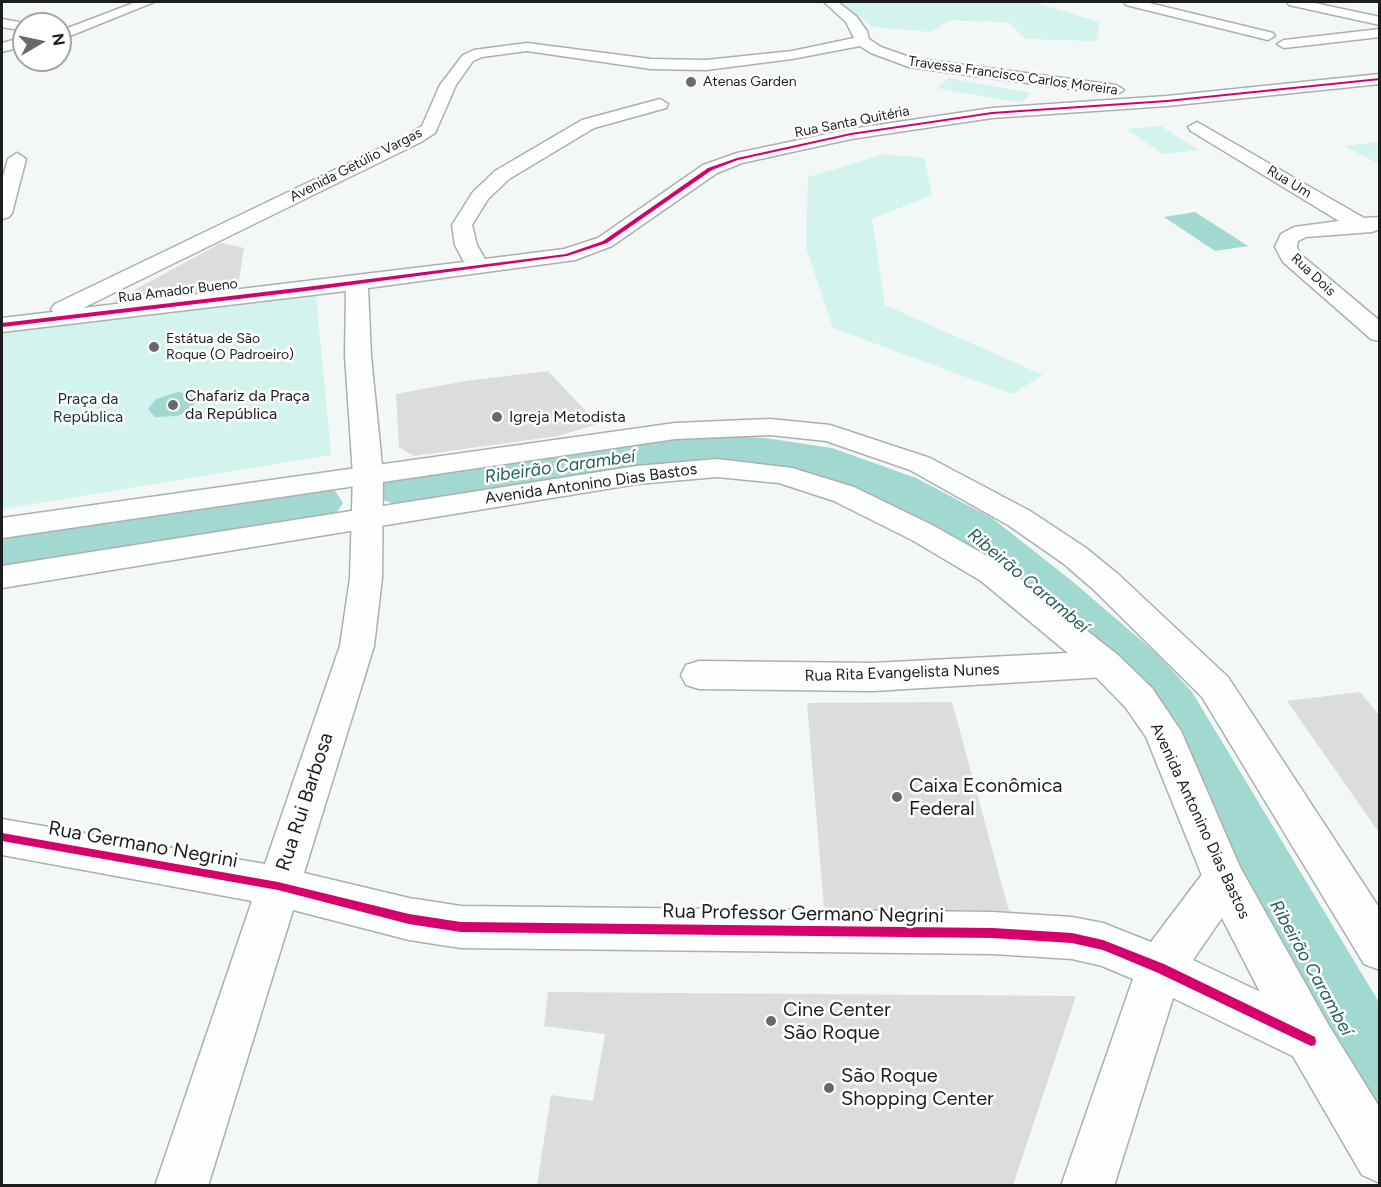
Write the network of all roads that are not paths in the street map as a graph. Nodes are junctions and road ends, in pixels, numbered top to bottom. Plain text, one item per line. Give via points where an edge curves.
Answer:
1 (129, 2) edge
2 (147, 2) edge
3 (831, 2) edge
4 (1131, 2) edge
5 (1294, 2) edge
6 (1202, 21) junction
7 (1380, 21) edge
8 (72, 24) edge
9 (72, 31) edge
10 (1380, 33) edge
11 (862, 41) junction
12 (1274, 42) junction
13 (792, 55) junction
14 (915, 63) junction
15 (1315, 69) dead end
16 (1380, 79) edge
17 (1345, 83) junction
18 (1167, 102) junction
19 (660, 104) dead end
20 (1197, 127) dead end
21 (7, 156) edge
22 (2, 213) edge
23 (1374, 229) edge
24 (478, 267) junction
25 (357, 282) junction
26 (40, 320) junction
27 (2, 325) edge
28 (1380, 334) edge
29 (2, 343) edge
30 (369, 475) junction
31 (369, 516) junction
32 (2, 528) edge
33 (2, 577) edge
34 (1105, 664) junction
35 (699, 675) dead end
36 (2, 837) edge
37 (1224, 879) junction
38 (278, 886) junction
39 (1380, 949) edge
40 (1160, 968) junction
41 (1311, 1041) junction
42 (1380, 1157) edge
43 (181, 1185) edge
44 (1087, 1185) edge

1 - 8 street
2 - 9 street
3 - 11 street via 851,19
4 - 6 street
5 - 7 street
6 - 12 street
6 - 12 street via 1244,39 1249,36
10 - 12 street
11 - 13 street, Avenida Getúlio Vargas
11 - 14 street, Travessa Francisco Carlos Moreira via 891,57
13 - 14 street
13 - 26 street, Avenida Getúlio Vargas via 706,65 651,64 527,47 479,53 468,58 448,86 429,129 415,138
14 - 18 street, Travessa Francisco Carlos Moreira via 1130,92
15 - 17 street
16 - 17 street, Rua Santa Quitéria
17 - 18 street, Rua Santa Quitéria
18 - 24 street, Rua Santa Quitéria via 962,116 851,134 737,159 688,182 605,242 567,255
19 - 24 street via 588,124 502,175 480,196 462,225 466,245
20 - 23 street, Rua Um
21 - 22 street
23 - 28 street, Rua Dois via 1301,231 1288,238 1286,247 1291,257
24 - 25 street, Rua Santa Quitéria
25 - 26 street, Rua Amador Bueno
25 - 30 street via 358,356
26 - 27 street, Rua Amador Bueno
26 - 29 street, Avenida Getúlio Vargas
30 - 31 street, Rua Rui Barbosa
30 - 32 street
30 - 39 street via 675,431 770,427 830,433 920,465 1019,518 1075,556 1215,687
31 - 33 street, Avenida Antonino Dias Bastos
31 - 34 street, Avenida Antonino Dias Bastos via 637,475 717,468 782,474 844,494 992,573
31 - 38 street, Rua Rui Barbosa via 357,646
34 - 35 street, Rua Rita Evangelista Nunes via 873,677
34 - 37 street, Avenida Antonino Dias Bastos via 1139,698 1162,731
36 - 38 street, Rua Germano Negrini
37 - 40 street
37 - 41 street, Avenida Antonino Dias Bastos
38 - 40 street, Rua Professor Germano Negrini via 409,919 461,927 993,933 1072,938 1103,945
38 - 43 street, Rua Rui Barbosa
40 - 41 street, Rua Professor Germano Negrini
40 - 44 street
41 - 42 street, Avenida Antonino Dias Bastos

